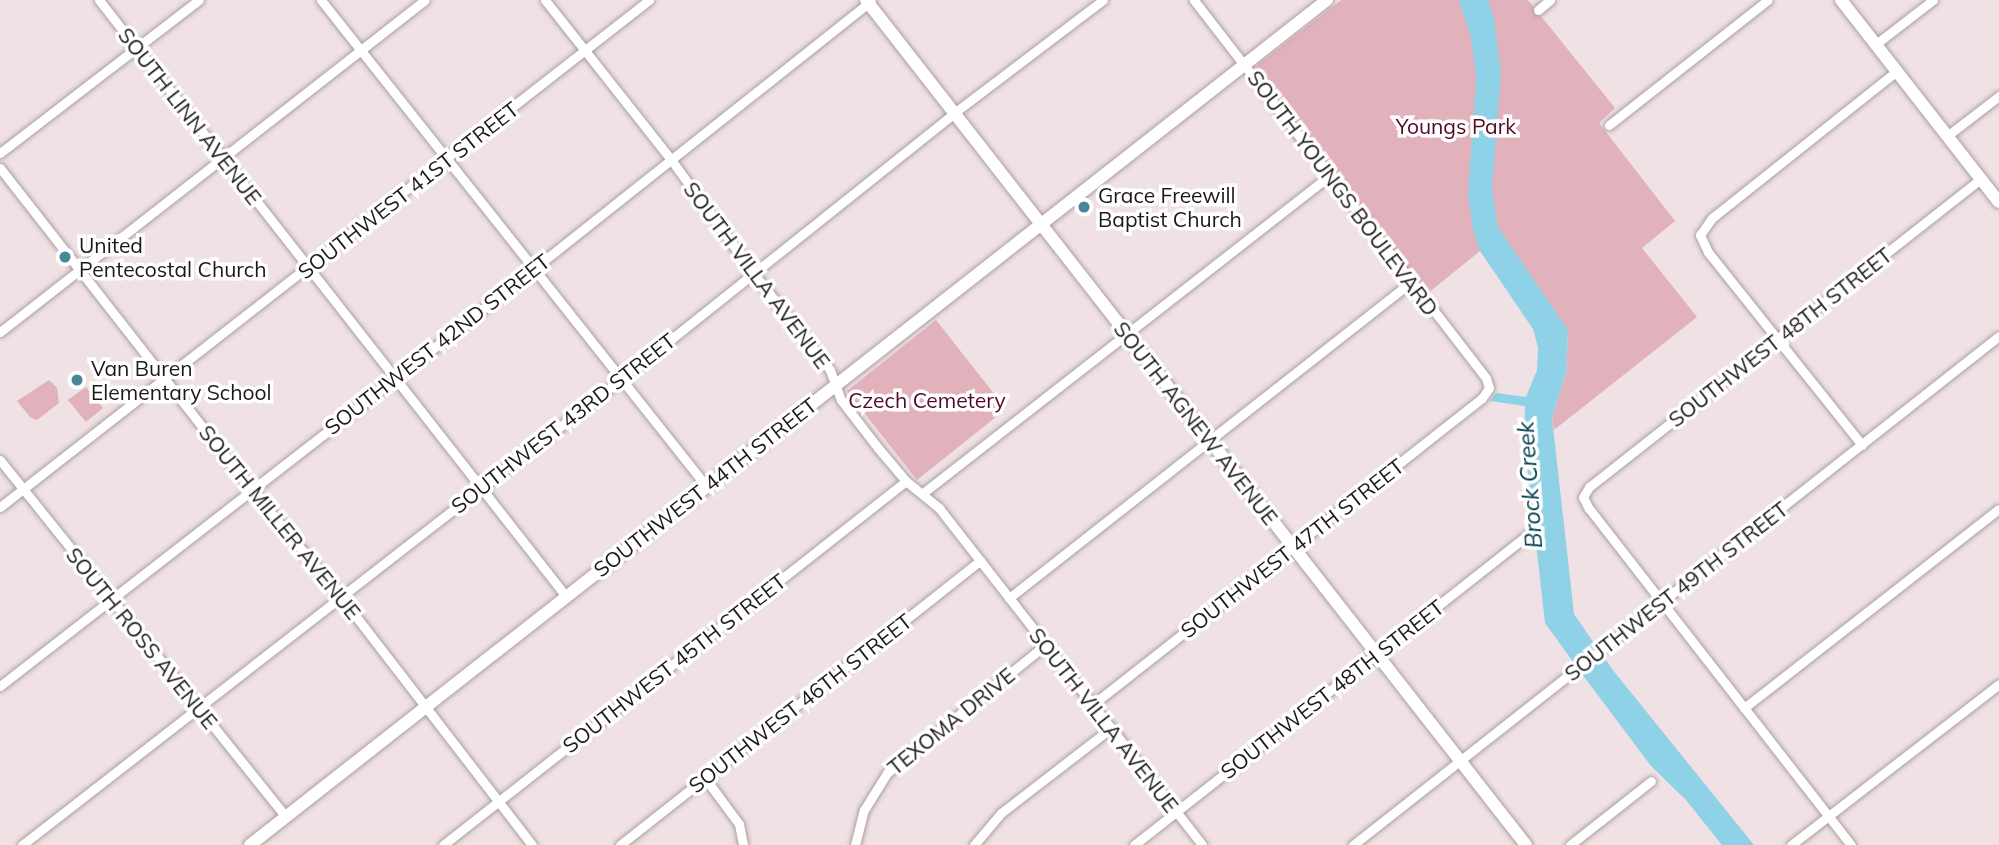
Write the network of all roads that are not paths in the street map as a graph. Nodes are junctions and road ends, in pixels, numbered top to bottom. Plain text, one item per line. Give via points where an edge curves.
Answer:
1 (99, 0) edge
2 (199, 0) edge
3 (321, 0) edge
4 (425, 0) edge
5 (545, 0) edge
6 (649, 0) edge
7 (1103, 0) edge
8 (1194, 0) edge
9 (1327, 0) edge
10 (1550, 0) edge
11 (1768, 0) edge
12 (1841, 0) edge
13 (1933, 0) edge
14 (869, 1) edge
15 (1538, 10) dead end
16 (1876, 44) junction
17 (138, 48) junction
18 (362, 50) junction
19 (585, 51) junction
20 (1244, 64) junction
21 (1897, 71) junction
22 (1999, 96) edge
23 (954, 113) junction
24 (1609, 125) dead end
25 (1947, 136) junction
26 (0, 153) edge
27 (224, 160) junction
28 (446, 161) junction
29 (672, 161) junction
30 (0, 168) edge
31 (1329, 176) junction
32 (1981, 179) junction
33 (1999, 202) edge
34 (1041, 225) junction
35 (310, 268) junction
36 (535, 268) junction
37 (80, 270) junction
38 (754, 274) junction
39 (1410, 282) junction
40 (0, 332) edge
41 (1126, 333) junction
42 (1999, 336) edge
43 (1778, 339) junction
44 (166, 378) junction
45 (396, 378) junction
46 (620, 380) junction
47 (835, 385) junction
48 (1489, 388) joint
49 (1209, 440) junction
50 (1862, 445) junction
51 (0, 460) edge
52 (906, 481) junction
53 (482, 487) junction
54 (707, 487) junction
55 (23, 489) junction
56 (251, 489) junction
57 (923, 493) junction
58 (0, 508) edge
59 (1999, 509) edge
60 (1530, 533) dead end
61 (1294, 546) junction
62 (980, 561) junction
63 (565, 596) junction
64 (341, 597) junction
65 (1009, 598) junction
66 (110, 599) junction
67 (1661, 603) junction
68 (1045, 645) junction
69 (1377, 653) junction
70 (1999, 684) edge
71 (0, 686) edge
72 (1092, 705) junction
73 (425, 707) junction
74 (197, 708) junction
75 (1744, 708) junction
76 (1111, 728) junction
77 (1460, 760) junction
78 (705, 778) junction
79 (1651, 781) dead end
80 (498, 802) junction
81 (1176, 812) junction
82 (285, 816) junction
83 (1828, 816) junction
84 (22, 845) edge
85 (250, 845) edge
86 (443, 845) edge
87 (531, 845) edge
88 (620, 845) edge
89 (743, 845) edge
90 (855, 845) edge
91 (974, 845) edge
92 (1134, 845) edge
93 (1202, 845) edge
94 (1353, 845) edge
95 (1526, 845) edge
96 (1570, 845) edge
97 (1791, 845) edge
98 (1851, 845) edge

1 - 17 street, SOUTH LINN AVENUE
2 - 17 street
3 - 18 street
4 - 18 street
5 - 19 street, SOUTH VILLA AVENUE
6 - 19 street, SOUTHWEST 41ST STREET
7 - 23 street, SOUTHWEST 43RD STREET
8 - 20 street, SOUTH YOUNGS BOULEVARD
9 - 20 main road, SOUTHWEST 44TH STREET
10 - 15 street
11 - 24 street
12 - 16 main road
13 - 16 street
14 - 23 main road, SOUTH AGNEW AVENUE
14 - 29 street, SOUTHWEST 42ND STREET
16 - 21 main road
17 - 26 street
17 - 27 street, SOUTH LINN AVENUE
18 - 27 street
18 - 28 street
19 - 28 street, SOUTHWEST 41ST STREET
19 - 29 street, SOUTH VILLA AVENUE
20 - 31 street, SOUTH YOUNGS BOULEVARD
20 - 34 main road, SOUTHWEST 44TH STREET
21 - 25 main road
21 - 43 street via 1712,218 1700,235 1708,252
22 - 25 street
23 - 34 main road, SOUTH AGNEW AVENUE
23 - 38 street, SOUTHWEST 43RD STREET
25 - 32 main road
27 - 35 street, SOUTH LINN AVENUE
27 - 37 street
28 - 35 street, SOUTHWEST 41ST STREET
28 - 36 street
29 - 36 street, SOUTHWEST 42ND STREET
29 - 38 street, SOUTH VILLA AVENUE
30 - 37 street, SOUTH MILLER AVENUE
31 - 39 street, SOUTH YOUNGS BOULEVARD
31 - 41 street
32 - 33 main road
32 - 43 street, SOUTHWEST 48TH STREET
34 - 41 main road, SOUTH AGNEW AVENUE
34 - 47 main road, SOUTHWEST 44TH STREET
35 - 44 street, SOUTHWEST 41ST STREET
35 - 45 street, SOUTH LINN AVENUE
36 - 45 street, SOUTHWEST 42ND STREET
36 - 46 street
37 - 40 street
37 - 44 street, SOUTH MILLER AVENUE
38 - 46 street, SOUTHWEST 43RD STREET
38 - 47 street, SOUTH VILLA AVENUE via 830,370
39 - 48 street, SOUTH YOUNGS BOULEVARD via 1486,378
39 - 49 street
41 - 49 main road, SOUTH AGNEW AVENUE
41 - 57 street
42 - 50 street, SOUTHWEST 49TH STREET
43 - 50 street
43 - 67 street, SOUTHWEST 48TH STREET via 1589,487 1583,497
44 - 55 street, SOUTHWEST 41ST STREET
44 - 56 street, SOUTH MILLER AVENUE
45 - 53 street, SOUTH LINN AVENUE
45 - 56 street, SOUTHWEST 42ND STREET
46 - 53 street, SOUTHWEST 43RD STREET
46 - 54 street
47 - 52 street, SOUTH VILLA AVENUE via 841,400
47 - 54 main road, SOUTHWEST 44TH STREET
48 - 61 street, SOUTHWEST 47TH STREET
49 - 61 main road, SOUTH AGNEW AVENUE
49 - 65 street
50 - 67 street, SOUTHWEST 49TH STREET
51 - 55 street, SOUTH ROSS AVENUE
52 - 57 street, SOUTH VILLA AVENUE
52 - 80 street, SOUTHWEST 45TH STREET
53 - 63 street, SOUTH LINN AVENUE
53 - 64 street, SOUTHWEST 43RD STREET
54 - 63 main road, SOUTHWEST 44TH STREET
55 - 58 street, SOUTHWEST 41ST STREET
55 - 66 street, SOUTH ROSS AVENUE
56 - 64 street, SOUTH MILLER AVENUE
56 - 66 street, SOUTHWEST 42ND STREET
57 - 62 street, SOUTH VILLA AVENUE
59 - 75 street
60 - 69 street, SOUTHWEST 48TH STREET
61 - 69 main road, SOUTH AGNEW AVENUE
61 - 72 street, SOUTHWEST 47TH STREET
62 - 65 street, SOUTH VILLA AVENUE
62 - 78 street, SOUTHWEST 46TH STREET
63 - 73 main road, SOUTHWEST 44TH STREET
64 - 73 street, SOUTH MILLER AVENUE
64 - 74 street, SOUTHWEST 43RD STREET
65 - 68 street, SOUTH VILLA AVENUE
66 - 71 street, SOUTHWEST 42ND STREET
66 - 74 street, SOUTH ROSS AVENUE
67 - 75 street
67 - 77 street, SOUTHWEST 49TH STREET
68 - 72 street, SOUTH VILLA AVENUE
68 - 90 street, TEXOMA DRIVE via 896,763 871,795
69 - 77 main road, SOUTH AGNEW AVENUE
69 - 81 street, SOUTHWEST 48TH STREET
70 - 83 street
72 - 76 street, SOUTH VILLA AVENUE
73 - 80 street, SOUTH MILLER AVENUE
73 - 82 main road, SOUTHWEST 44TH STREET
74 - 82 street, SOUTH ROSS AVENUE
74 - 84 street, SOUTHWEST 43RD STREET
75 - 83 street
76 - 81 street, SOUTH VILLA AVENUE
76 - 91 street via 1002,813
77 - 94 street, SOUTHWEST 49TH STREET
77 - 95 main road, SOUTH AGNEW AVENUE
78 - 88 street, SOUTHWEST 46TH STREET
78 - 89 street via 739,824
79 - 96 street
80 - 86 street, SOUTHWEST 45TH STREET
80 - 87 street, SOUTH MILLER AVENUE
81 - 92 street, SOUTHWEST 48TH STREET
81 - 93 street, SOUTH VILLA AVENUE
82 - 85 main road, SOUTHWEST 44TH STREET
83 - 97 street
83 - 98 street

